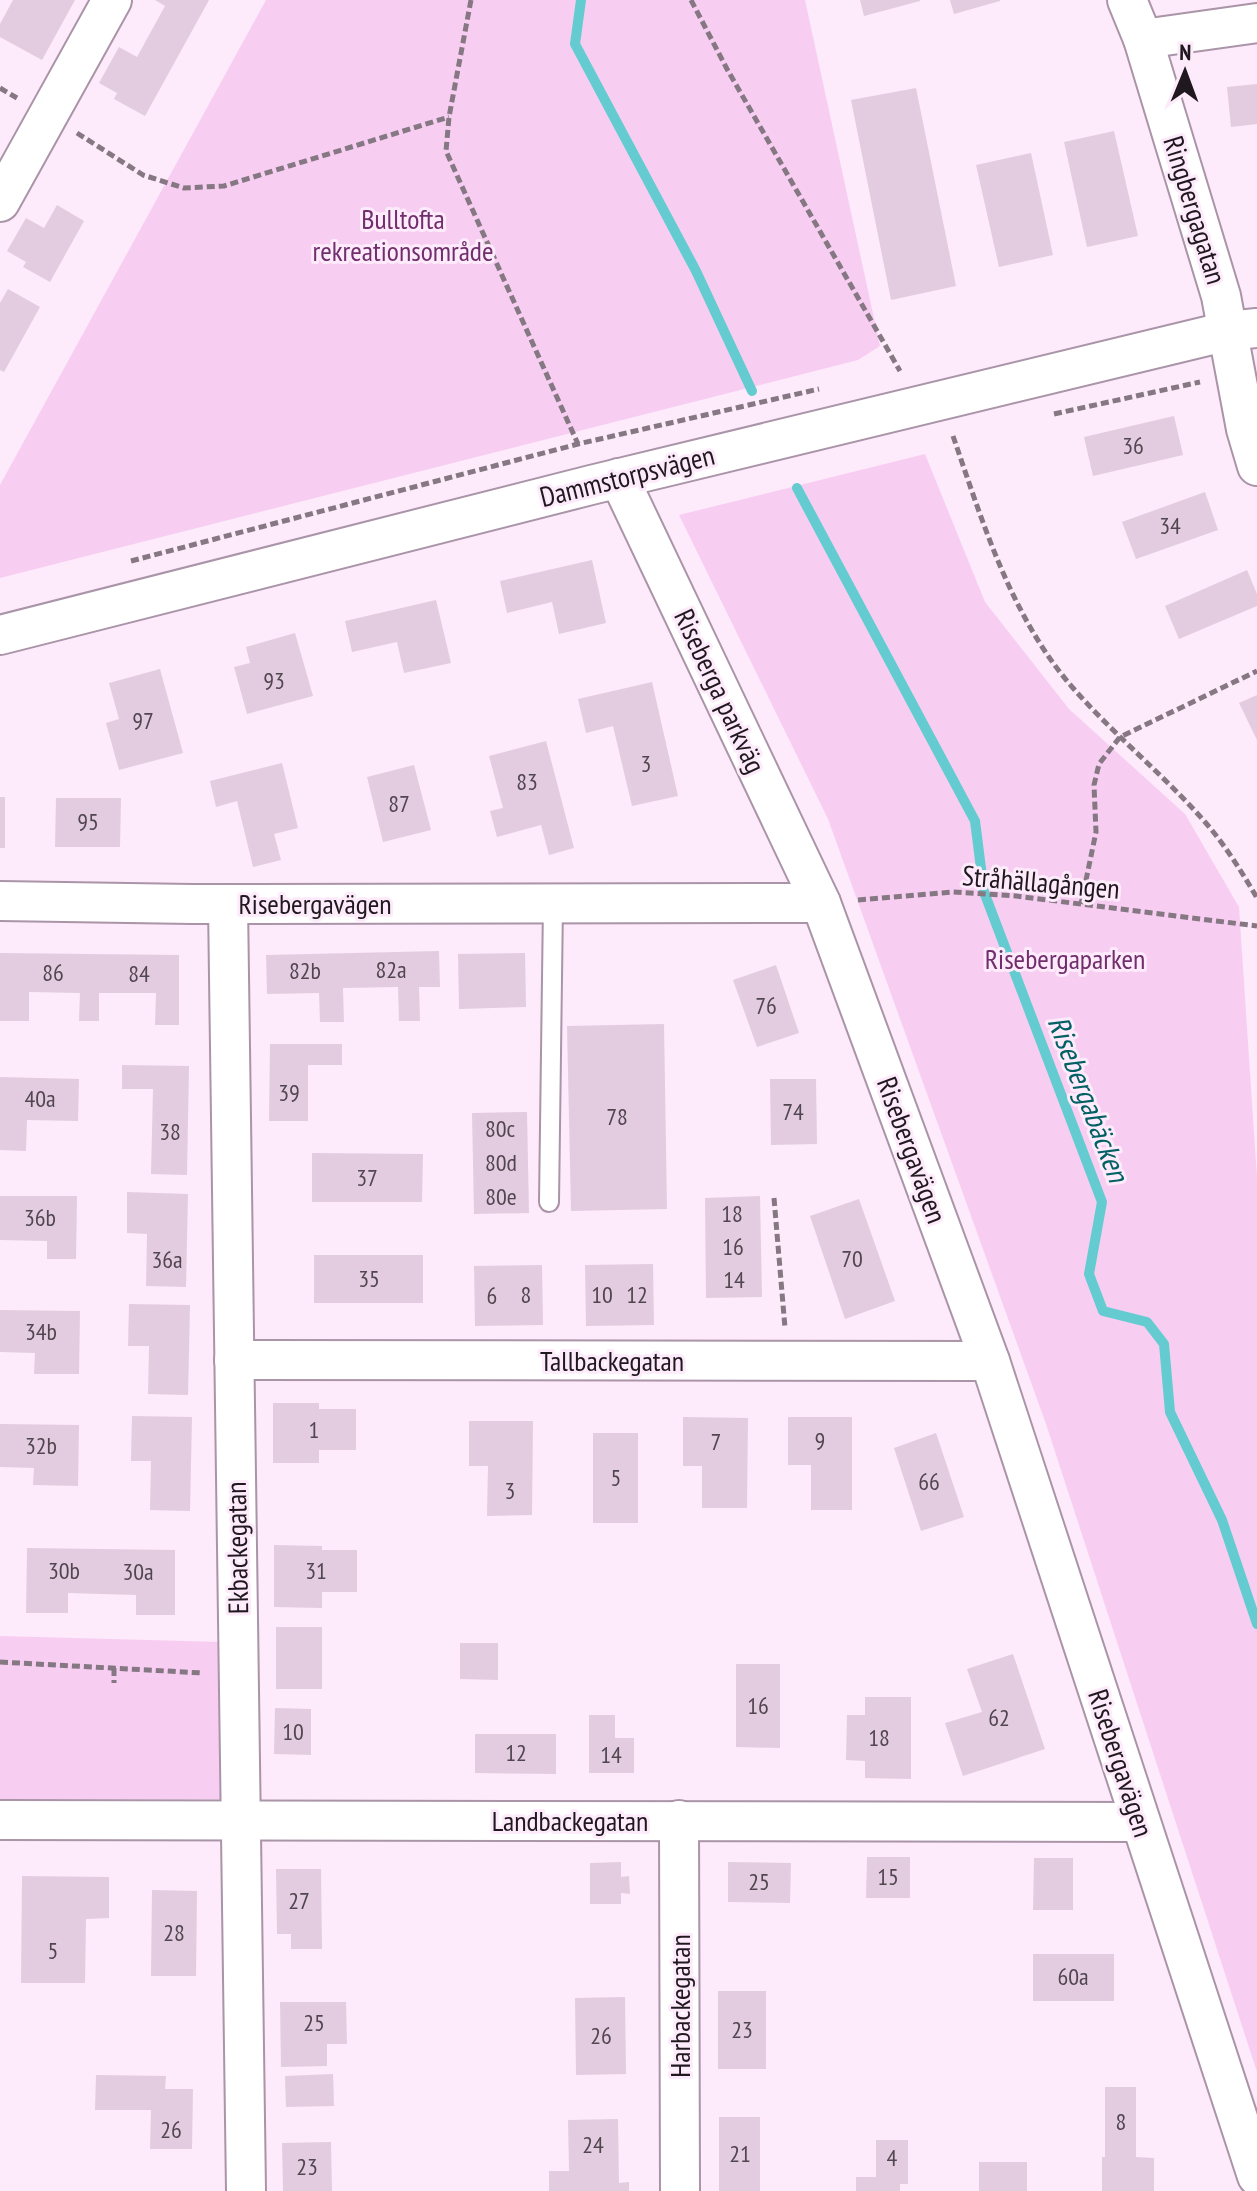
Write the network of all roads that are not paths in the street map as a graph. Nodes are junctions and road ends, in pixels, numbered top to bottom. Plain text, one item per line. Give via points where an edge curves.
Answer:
1 (112, 0) edge
2 (1127, 0) edge
3 (1257, 23) edge
4 (1143, 39) junction
5 (0, 202) edge
6 (1242, 329) edge
7 (1257, 466) edge
8 (619, 478) junction
9 (0, 635) edge
10 (0, 901) edge
11 (821, 903) junction
12 (228, 904) junction
13 (553, 904) junction
14 (549, 1202) dead end
15 (234, 1360) junction
16 (990, 1361) junction
17 (0, 1820) edge
18 (679, 1820) junction
19 (241, 1821) junction
20 (1140, 1822) junction
21 (1257, 2176) edge
22 (246, 2191) edge
23 (680, 2191) edge

1 - 5 street
2 - 4 street, Ringbergagatan
3 - 4 street
4 - 6 street, Ringbergagatan via 1221,296
6 - 7 street, Ringbergagatan via 1235,374
6 - 8 street, Dammstorpsvägen
8 - 9 street, Dammstorpsvägen
8 - 11 street, Riseberga parkväg
10 - 12 street, Risebergavägen
11 - 13 street, Risebergavägen
11 - 16 street, Risebergavägen
12 - 13 street, Risebergavägen
12 - 15 street, Ekbackegatan
13 - 14 lane
15 - 16 street, Tallbackegatan
15 - 19 street, Ekbackegatan
16 - 20 street, Risebergavägen
17 - 19 street, Landbackegatan
18 - 19 street, Landbackegatan
18 - 20 street, Landbackegatan
18 - 23 street, Harbackegatan
19 - 22 street, Ekbackegatan
20 - 21 street, Risebergavägen

